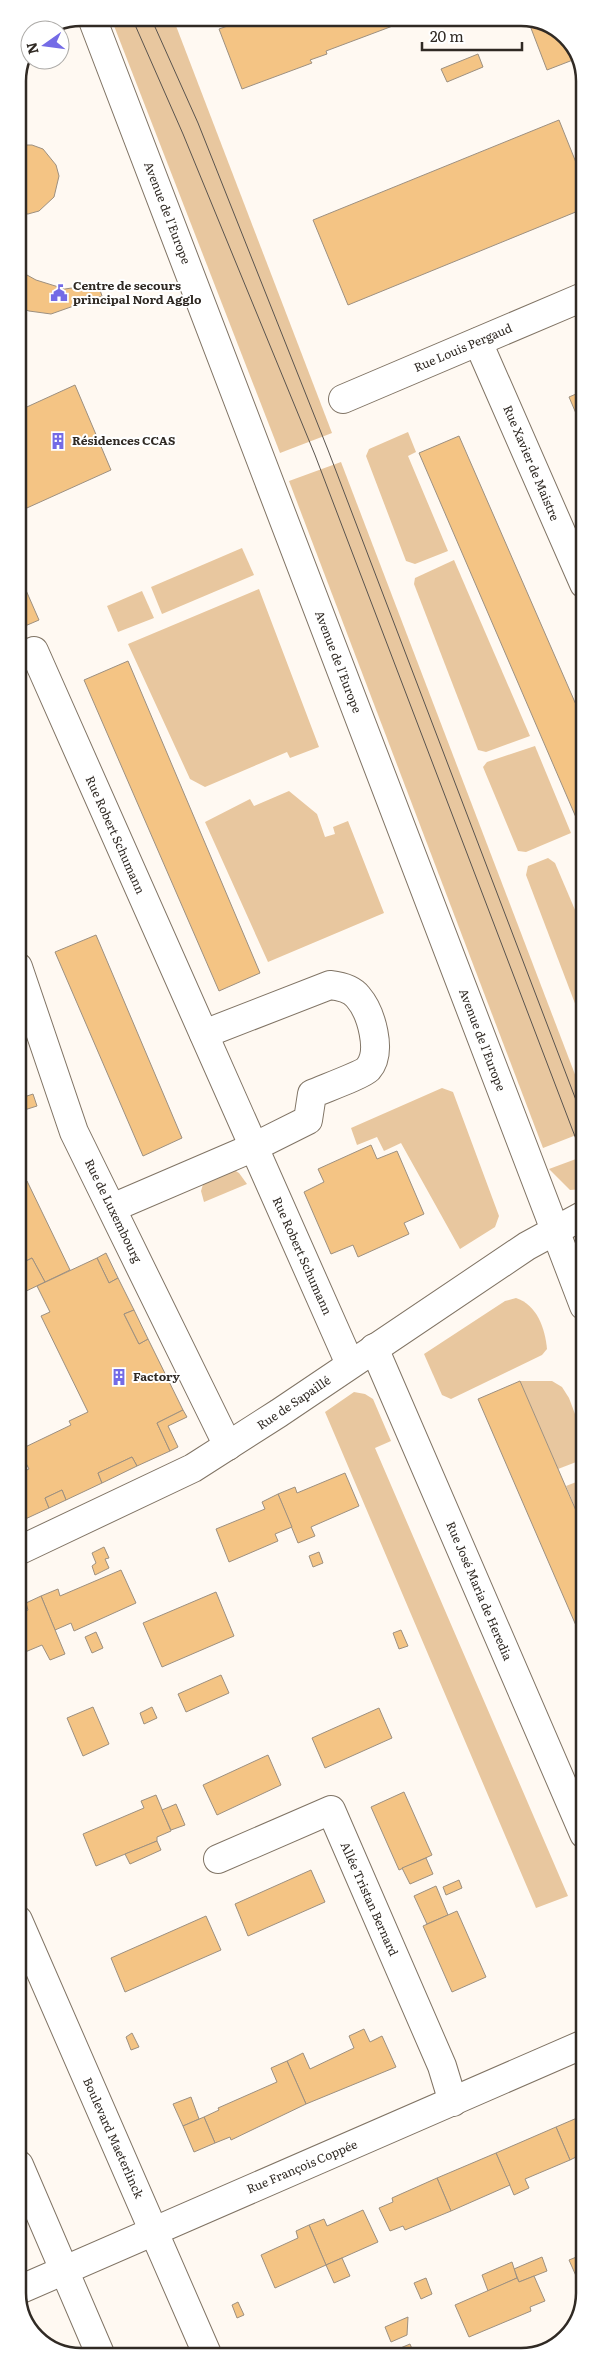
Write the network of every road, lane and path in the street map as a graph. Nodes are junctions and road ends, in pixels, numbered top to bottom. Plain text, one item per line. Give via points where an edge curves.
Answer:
1 (95, 26) edge
2 (576, 300) edge
3 (478, 342) junction
4 (343, 399) dead end
5 (576, 566) edge
6 (26, 654) edge
7 (26, 991) edge
8 (204, 1034) junction
9 (254, 1147) junction
10 (112, 1208) junction
11 (576, 1219) edge
12 (555, 1230) junction
13 (576, 1285) edge
14 (374, 1348) junction
15 (350, 1364) junction
16 (228, 1446) junction
17 (26, 1547) edge
18 (576, 1815) edge
19 (218, 1859) dead end
20 (26, 1938) edge
21 (576, 2048) edge
22 (453, 2102) junction
23 (26, 2181) edge
24 (154, 2231) junction
25 (64, 2270) junction
26 (26, 2287) edge
27 (98, 2348) edge
28 (205, 2348) edge

1 - 12 street, Avenue de l'Europe
2 - 3 street, Rue Louis Pergaud
3 - 4 street, Rue Louis Pergaud
3 - 5 street, Rue Xavier de Maistre
6 - 8 street, Rue Robert Schumann via 34,651
7 - 10 street, Rue de Luxembourg via 74,1132
8 - 9 street, Rue Robert Schumann
8 - 9 street via 330,985 341,986 358,996 373,1028 376,1055 368,1070 312,1094 308,1120
9 - 10 street
9 - 15 street, Rue Robert Schumann
10 - 16 street, Rue de Luxembourg
11 - 12 street, Rue de Sapaillé
12 - 13 street, Avenue de l'Europe
12 - 14 street, Rue de Sapaillé
14 - 15 street, Rue de Sapaillé
14 - 18 street, Rue José Maria de Heredia
15 - 16 street, Rue de Sapaillé
16 - 17 street, Rue de Sapaillé via 193,1468
19 - 22 street, Allée Tristan Bernard via 331,1810 442,2066
20 - 24 street, Boulevard Maeterlinck
21 - 22 street, Rue François Coppée
22 - 24 street, Rue François Coppée
23 - 25 street
24 - 25 street, Rue François Coppée
24 - 28 street, Boulevard Maeterlinck
25 - 26 street, Rue François Coppée
25 - 27 street

